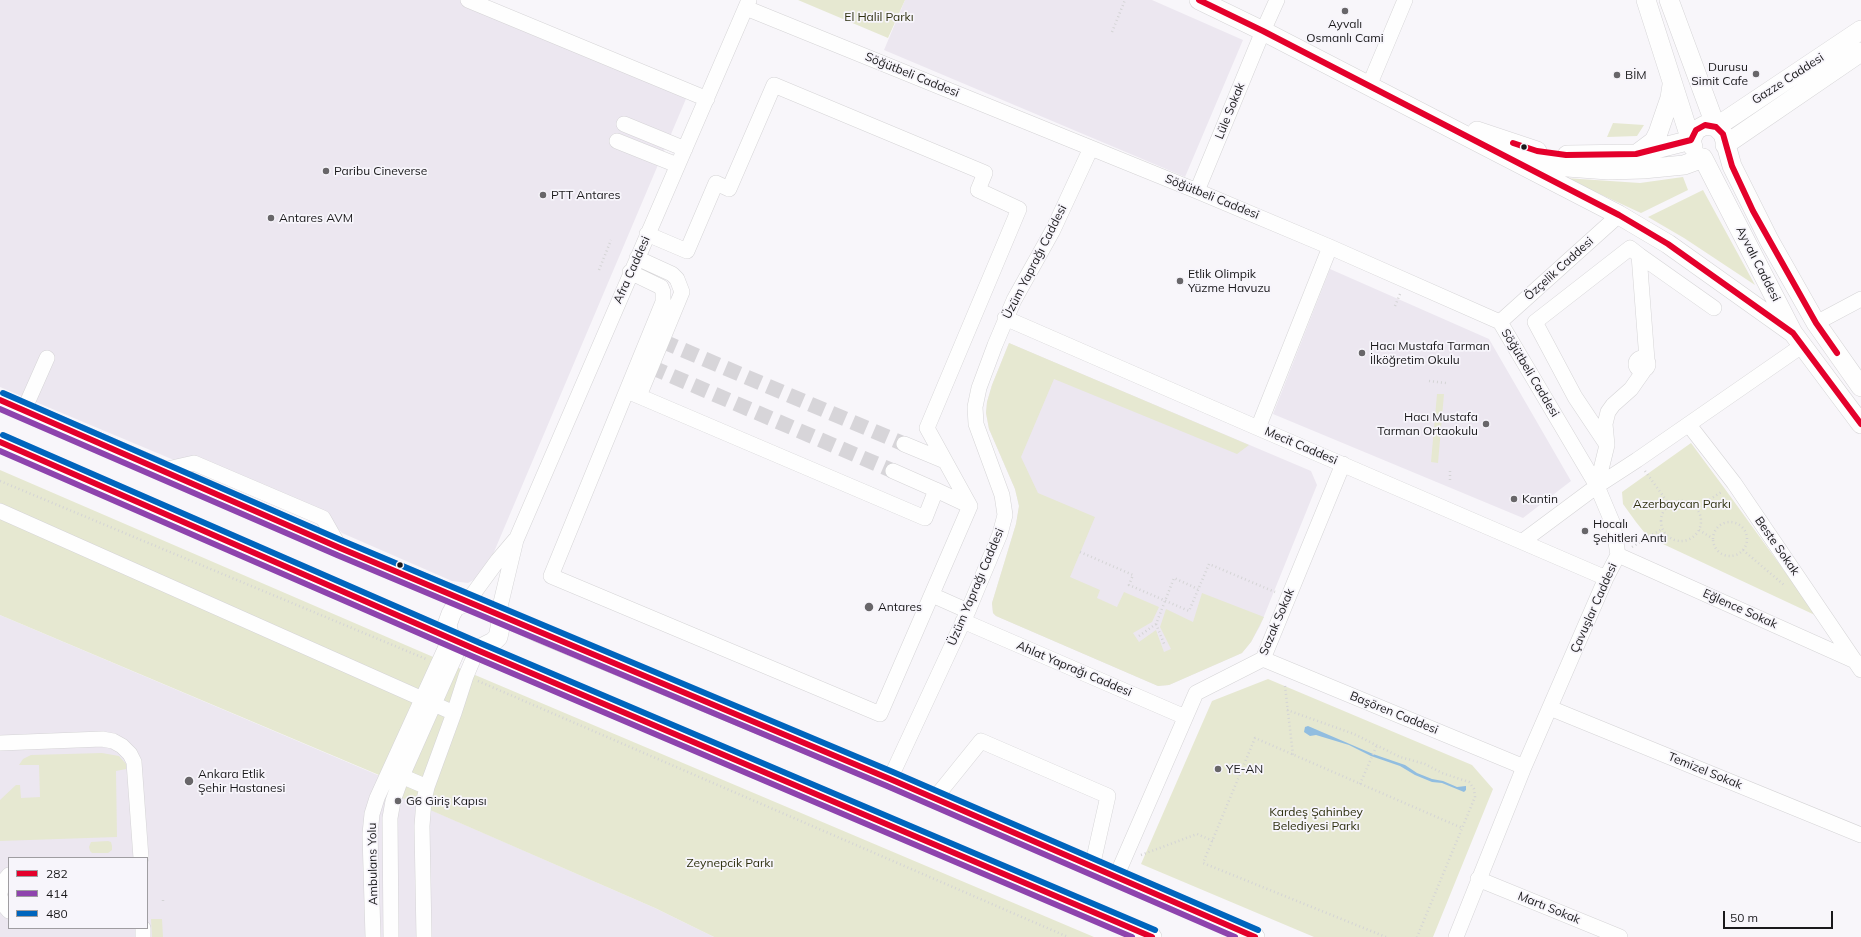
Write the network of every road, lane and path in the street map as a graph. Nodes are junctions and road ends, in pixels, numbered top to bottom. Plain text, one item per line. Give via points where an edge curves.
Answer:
1 (468, 0) edge
2 (1125, 0) edge
3 (1199, 0) edge
4 (1277, 0) edge
5 (1405, 0) edge
6 (1646, 0) edge
7 (1669, 0) edge
8 (748, 4) edge
9 (1861, 30) edge
10 (1263, 31) junction
11 (1112, 32) dead end
12 (1861, 52) edge
13 (1673, 81) junction
14 (1369, 86) junction
15 (707, 99) junction
16 (1420, 112) junction
17 (624, 124) dead end
18 (1716, 127) junction
19 (1691, 140) junction
20 (617, 141) dead end
21 (1725, 145) junction
22 (685, 148) junction
23 (1091, 148) junction
24 (1636, 154) junction
25 (1703, 158) junction
26 (678, 165) junction
27 (1197, 191) junction
28 (1619, 215) junction
29 (647, 234) junction
30 (611, 240) dead end
31 (1330, 247) junction
32 (1638, 255) junction
33 (637, 258) junction
34 (599, 270) dead end
35 (630, 272) junction
36 (1861, 299) edge
37 (1714, 308) dead end
38 (1005, 318) junction
39 (1500, 322) junction
40 (1816, 323) junction
41 (1798, 339) junction
42 (47, 358) dead end
43 (1429, 381) dead end
44 (1446, 383) dead end
45 (1861, 387) edge
46 (633, 394) junction
47 (0, 400) edge
48 (24, 410) junction
49 (1861, 424) edge
50 (1688, 425) junction
51 (1258, 428) junction
52 (0, 442) edge
53 (904, 444) tunnel mouth
54 (1607, 445) junction
55 (1637, 460) junction
56 (945, 461) junction
57 (1343, 464) junction
58 (1450, 468) dead end
59 (893, 472) tunnel mouth
60 (1450, 480) dead end
61 (0, 481) edge
62 (1734, 484) junction
63 (1597, 486) junction
64 (936, 490) junction
65 (1669, 504) junction
66 (970, 506) junction
67 (1696, 508) junction
68 (0, 511) edge
69 (1662, 529) junction
70 (1699, 530) junction
71 (1712, 538) junction
72 (516, 540) junction
73 (1523, 541) junction
74 (1080, 552) dead end
75 (1618, 555) junction
76 (1606, 578) junction
77 (1198, 589) junction
78 (932, 595) junction
79 (1288, 597) junction
80 (1165, 600) junction
81 (468, 601) junction
82 (498, 615) junction
83 (966, 616) junction
84 (1156, 624) junction
85 (1139, 636) dead end
86 (463, 644) junction
87 (1165, 646) dead end
88 (1263, 659) junction
89 (439, 664) junction
90 (1860, 664) edge
91 (466, 676) junction
92 (1285, 686) dead end
93 (428, 702) junction
94 (1550, 708) junction
95 (1288, 710) junction
96 (454, 713) junction
97 (1185, 717) junction
98 (0, 743) edge
99 (1377, 745) junction
100 (1293, 754) junction
101 (1524, 767) junction
102 (396, 773) junction
103 (890, 779) junction
104 (1360, 784) junction
105 (427, 787) junction
106 (935, 798) junction
107 (1462, 828) junction
108 (1861, 834) edge
109 (1213, 841) junction
110 (141, 857) edge
111 (1092, 867) junction
112 (1119, 870) junction
113 (8, 876) edge
114 (1478, 879) junction
115 (0, 893) edge
116 (0, 896) edge
117 (8, 910) edge
118 (374, 937) edge
119 (391, 937) edge
120 (424, 937) edge
121 (1068, 937) edge
122 (1152, 937) edge
123 (1255, 937) edge
124 (1386, 937) edge
125 (1417, 937) edge
126 (1456, 937) edge
127 (1620, 937) edge

1 - 15 street
2 - 11 path
3 - 10 main road
4 - 10 street, Lüle Sokak
5 - 14 street
6 - 13 main road, Ayvalı Caddesi
7 - 18 main road, Ayvalı Caddesi
8 - 15 street, Afra Caddesi
8 - 23 street, Söğütbeli Caddesi
9 - 18 main road, Gazze Caddesi
10 - 14 main road
10 - 27 street, Lüle Sokak
12 - 21 main road, Gazze Caddesi
13 - 19 main road, Ayvalı Caddesi
13 - 24 main road via 1670,98 1654,141
14 - 16 main road
15 - 22 street, Afra Caddesi
16 - 24 main road via 1536,151 1566,155
16 - 25 main road via 1502,147 1567,167 1644,169 1684,165
16 - 28 main road
17 - 22 street
18 - 19 main road via 1700,127
18 - 21 main road, Ayvalı Caddesi via 1723,134
19 - 24 main road
19 - 25 main road, Ayvalı Caddesi via 1694,151
20 - 26 street
21 - 25 main road via 1714,157
21 - 40 main road, Ayvalı Caddesi via 1753,211
22 - 26 street, Afra Caddesi
23 - 27 street, Söğütbeli Caddesi
23 - 38 street, Üzüm Yaprağı Caddesi via 1053,230
25 - 41 main road, Ayvalı Caddesi
26 - 29 street, Afra Caddesi
27 - 31 street, Söğütbeli Caddesi
28 - 39 street, Özçelik Caddesi
28 - 41 main road via 1668,244
29 - 33 street, Afra Caddesi
29 - 56 street via 687,251 716,184 729,189 774,85 985,173 978,190 1019,209 927,428
30 - 34 path
31 - 39 street, Söğütbeli Caddesi
31 - 51 street, Mecit Caddesi
32 - 37 street
32 - 54 street via 1644,328 1642,364 1631,389 1612,405 1608,412 1605,424
32 - 54 street via 1630,248 1535,322 1575,397
33 - 35 street, Afra Caddesi
33 - 46 street via 672,274 682,292
35 - 46 street via 660,287 664,296
35 - 72 street, Afra Caddesi
36 - 40 street
38 - 51 street
38 - 83 street, Üzüm Yaprağı Caddesi via 980,388 974,415 978,434 1002,495 1005,515 1000,534
39 - 63 street, Söğütbeli Caddesi
40 - 45 main road, Ayvalı Caddesi
41 - 49 main road, Ayvalı Caddesi
41 - 50 street
42 - 48 street
43 - 44 path
46 - 64 street via 925,518
46 - 78 street via 551,576 880,714
47 - 48 main road
48 - 81 main road
50 - 55 street
50 - 62 street, Beste Sokak
51 - 57 street, Mecit Caddesi
52 - 86 main road
53 - 56 street
54 - 63 street
55 - 63 street
55 - 65 path
56 - 66 street
57 - 73 street, Mecit Caddesi
57 - 79 street, Sazak Sokak
58 - 60 path
59 - 64 street
61 - 89 path
62 - 67 path
62 - 90 street, Beste Sokak
63 - 73 street
63 - 75 street, Çavuşlar Caddesi via 1613,524
64 - 66 street
65 - 67 path via 1686,502
65 - 69 path via 1662,513
66 - 78 street
67 - 70 path via 1701,519
68 - 93 street
69 - 70 path via 1671,539 1684,542
69 - 75 path
70 - 71 path
71 - 71 path via 1717,527 1733,522 1743,528 1747,539 1743,550 1729,556 1715,548
72 - 81 street, Afra Caddesi
72 - 82 street, Afra Caddesi
73 - 76 street, Mecit Caddesi
74 - 80 path via 1133,575 1129,585
75 - 76 street, Çavuşlar Caddesi
75 - 90 street, Eğlence Sokak
76 - 94 street, Çavuşlar Caddesi
77 - 79 path via 1209,564
77 - 80 path via 1189,610
77 - 80 path via 1174,578
78 - 83 street, Ahlat Yaprağı Caddesi
79 - 88 street, Sazak Sokak
80 - 84 path
81 - 82 main road
81 - 86 main road via 455,607 448,625
82 - 86 main road via 501,623 498,636 493,642
82 - 103 main road
83 - 97 street, Ahlat Yaprağı Caddesi
83 - 103 street, Üzüm Yaprağı Caddesi
84 - 85 path
84 - 87 path
86 - 89 street
86 - 91 street
86 - 93 street
86 - 122 main road
88 - 97 street, Sazak Sokak via 1196,693
88 - 101 street, Başören Caddesi
89 - 93 street
91 - 96 street
91 - 121 path
92 - 95 path
93 - 96 street
93 - 102 street
94 - 101 street, Çavuşlar Caddesi
94 - 108 street, Temizel Sokak
95 - 99 path
95 - 100 path
96 - 105 street
97 - 112 street, Sazak Sokak
98 - 110 street via 102,739 122,746 134,762
99 - 104 path
99 - 107 path via 1400,757 1469,782 1474,789 1475,797
100 - 104 path
100 - 109 path via 1255,738
101 - 114 street, Çavuşlar Caddesi
102 - 105 street
102 - 118 street, Ambulans Yolu via 377,798 372,814 370,834
102 - 119 street via 390,818
103 - 106 main road
104 - 107 path
105 - 120 street via 422,826
106 - 111 main road
106 - 111 street via 981,741 1108,796
107 - 125 path
109 - 112 path via 1197,834
109 - 124 path via 1203,863
111 - 112 main road
112 - 123 main road
113 - 115 street via 3,882
114 - 126 street, Çavuşlar Caddesi
114 - 127 street, Martı Sokak
116 - 117 street

